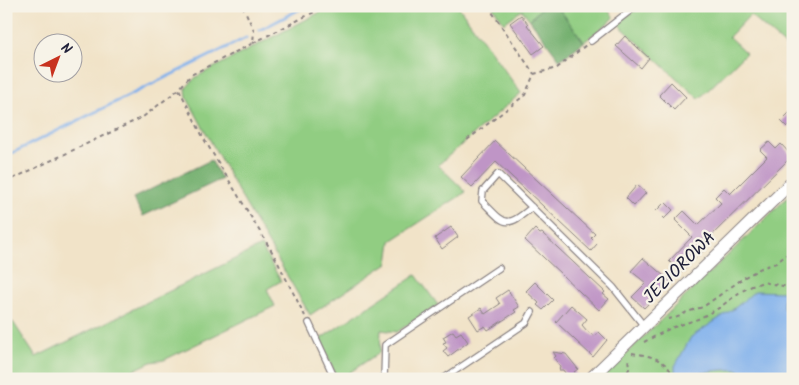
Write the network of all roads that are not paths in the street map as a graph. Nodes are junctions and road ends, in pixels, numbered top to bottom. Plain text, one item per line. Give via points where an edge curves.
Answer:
1 (636, 6) edge
2 (591, 41) road end
3 (793, 180) edge
4 (532, 207) junction
5 (500, 268) dead end
6 (532, 312) dead end
7 (309, 323) road end
8 (644, 326) junction
9 (335, 379) edge
10 (384, 379) edge
11 (444, 379) edge
12 (590, 379) edge

1 - 2 lane
3 - 8 street, JEZIOROWA
4 - 4 lane via 498,174 483,191 482,201 503,222 518,219
4 - 8 lane via 612,287
5 - 10 lane via 385,345
6 - 11 lane via 526,323
7 - 9 lane
8 - 12 street, JEZIOROWA

